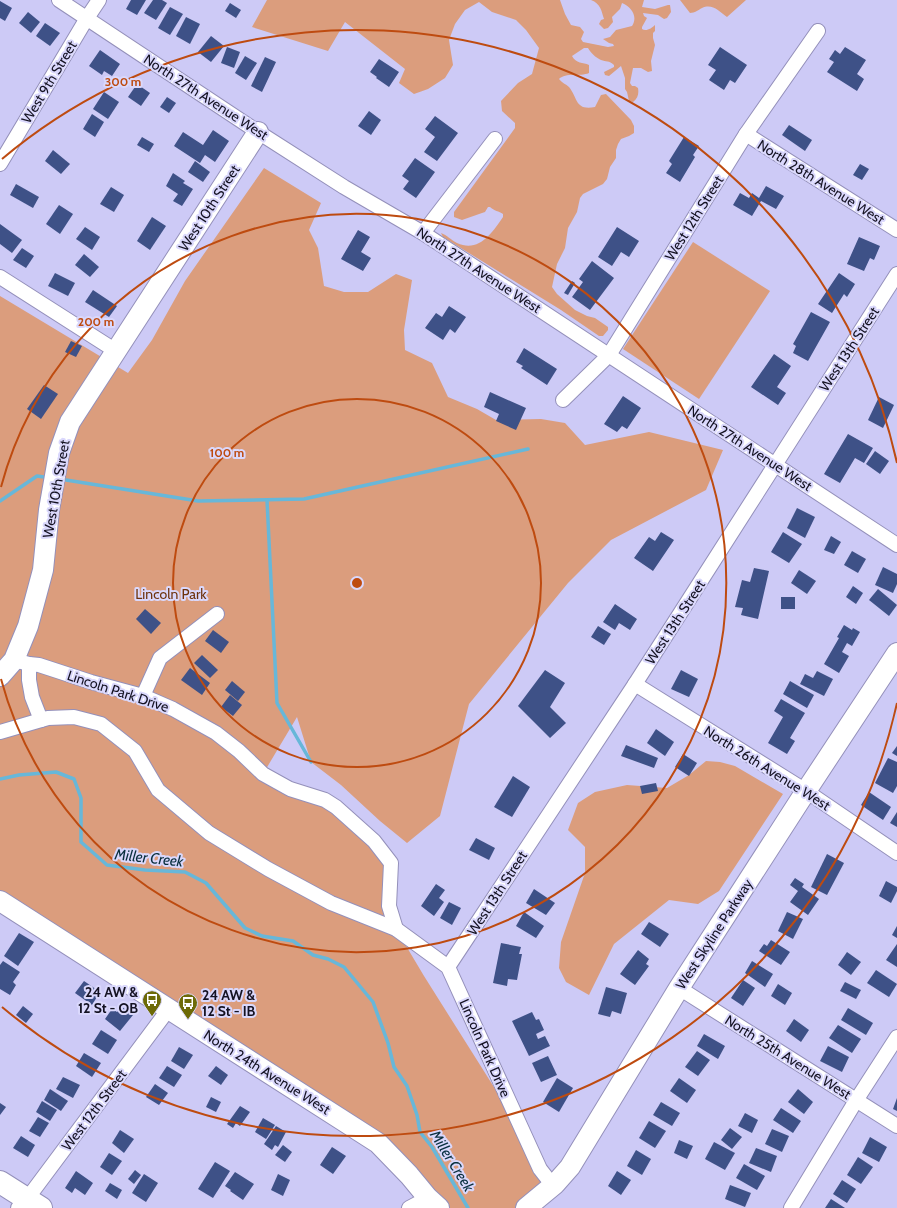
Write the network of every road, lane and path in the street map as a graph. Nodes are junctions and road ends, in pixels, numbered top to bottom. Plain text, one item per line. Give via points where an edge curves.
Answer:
1 (59, 0) edge
2 (99, 0) edge
3 (87, 18) junction
4 (818, 31) dead end
5 (258, 132) junction
6 (746, 134) junction
7 (495, 139) dead end
8 (0, 164) edge
9 (897, 230) edge
10 (423, 233) junction
11 (897, 274) edge
12 (0, 277) edge
13 (116, 351) junction
14 (609, 355) junction
15 (563, 400) dead end
16 (775, 464) junction
17 (897, 545) edge
18 (217, 614) dead end
19 (897, 653) edge
20 (21, 662) junction
21 (0, 676) edge
22 (635, 684) junction
23 (143, 696) junction
24 (41, 720) junction
25 (0, 732) edge
26 (806, 791) junction
27 (897, 853) edge
28 (0, 901) edge
29 (396, 929) junction
30 (448, 967) junction
31 (680, 988) junction
32 (168, 1010) junction
33 (897, 1037) edge
34 (856, 1100) junction
35 (897, 1126) edge
36 (0, 1182) edge
37 (555, 1184) junction
38 (433, 1203) edge
39 (29, 1205) edge
40 (409, 1208) edge
41 (526, 1208) edge
42 (791, 1208) edge

1 - 3 street, North 27th Avenue West
2 - 3 street, West 9th Street
3 - 5 street, North 27th Avenue West
3 - 8 street, West 9th Street
4 - 6 street, West 12th Street
5 - 10 street, North 27th Avenue West via 344,187
5 - 13 street, West 10th Street
6 - 9 street, North 28th Avenue West
6 - 14 street, West 12th Street
7 - 10 street
10 - 14 street, North 27th Avenue West
11 - 16 street, West 13th Street
12 - 13 street
13 - 20 street, West 10th Street via 70,422 59,453 49,510 43,570
14 - 15 street, West 12th Street
14 - 16 street, North 27th Avenue West
16 - 17 street, North 27th Avenue West
16 - 22 street, West 13th Street
18 - 23 street via 160,658
19 - 26 street, West Skyline Parkway
20 - 21 street, West 10th Street
20 - 23 street, Lincoln Park Drive
20 - 24 street
22 - 26 street, North 26th Avenue West
22 - 30 street, West 13th Street
23 - 29 street, Lincoln Park Drive via 216,733 263,774 290,789 325,800 374,841 391,863 389,906
24 - 25 street, Lincoln Park Drive
24 - 29 street, Lincoln Park Drive via 74,716 101,724 135,751 158,790 209,833 331,903
26 - 27 street, North 26th Avenue West
26 - 31 street, West Skyline Parkway
28 - 32 street, North 24th Avenue West
29 - 30 street, Lincoln Park Drive
30 - 37 street, Lincoln Park Drive via 540,1168
31 - 34 street, North 25th Avenue West
31 - 37 street, West Skyline Parkway via 570,1167
32 - 38 street, North 24th Avenue West via 378,1144
32 - 39 street, West 12th Street
33 - 34 street
34 - 35 street, North 25th Avenue West
34 - 42 street
36 - 39 highway
37 - 41 street, West Skyline Parkway
38 - 40 street

